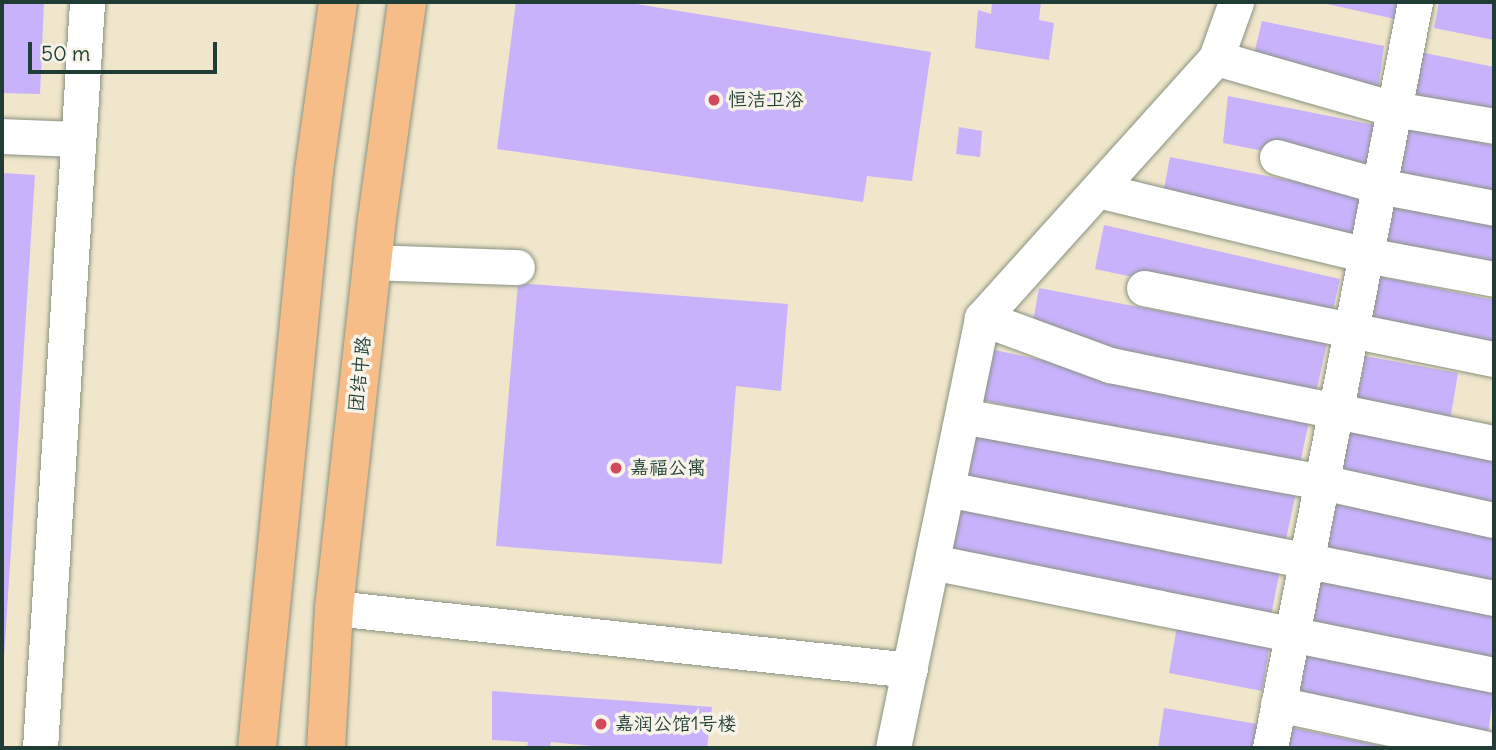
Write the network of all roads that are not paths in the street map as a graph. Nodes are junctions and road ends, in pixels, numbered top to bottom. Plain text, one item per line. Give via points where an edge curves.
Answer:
1 (87, 2) edge
2 (338, 2) edge
3 (407, 2) edge
4 (1236, 2) edge
5 (1415, 2) edge
6 (1216, 58) junction
7 (1394, 109) junction
8 (1494, 126) edge
9 (2, 136) edge
10 (78, 139) junction
11 (1278, 157) dead end
12 (1379, 186) junction
13 (1097, 190) junction
14 (1494, 208) edge
15 (1366, 255) junction
16 (372, 262) junction
17 (517, 267) dead end
18 (1494, 279) edge
19 (1144, 288) dead end
20 (982, 318) junction
21 (1351, 332) junction
22 (1494, 359) edge
23 (1336, 411) junction
24 (962, 416) junction
25 (1494, 443) edge
26 (1322, 482) junction
27 (947, 489) junction
28 (1494, 520) edge
29 (932, 562) junction
30 (1306, 564) junction
31 (1494, 598) edge
32 (334, 608) junction
33 (1292, 637) junction
34 (910, 670) junction
35 (1494, 675) edge
36 (1278, 704) junction
37 (40, 748) edge
38 (257, 748) edge
39 (326, 748) edge
40 (893, 748) edge
41 (1270, 748) edge
42 (1484, 748) edge

1 - 10 street
2 - 38 main road via 314,171
3 - 16 main road, 团结中路
4 - 6 street
5 - 7 street
6 - 7 street
6 - 13 street
7 - 8 street
7 - 12 street
9 - 10 street
10 - 37 street
11 - 12 street
12 - 14 street
12 - 15 street
13 - 15 street
13 - 20 street
15 - 18 street
15 - 21 street
16 - 17 street
16 - 32 main road, 团结中路
19 - 21 street
20 - 23 street via 1110,365
20 - 24 street
21 - 22 street
21 - 23 street
23 - 25 street
23 - 26 street
24 - 26 street
24 - 27 street
26 - 28 street
26 - 30 street
27 - 29 street
27 - 30 street
29 - 33 street
29 - 34 street
30 - 31 street
30 - 33 street
32 - 34 street
32 - 39 main road, 团结中路
33 - 35 street
33 - 36 street
34 - 40 street
36 - 41 street
36 - 42 street

